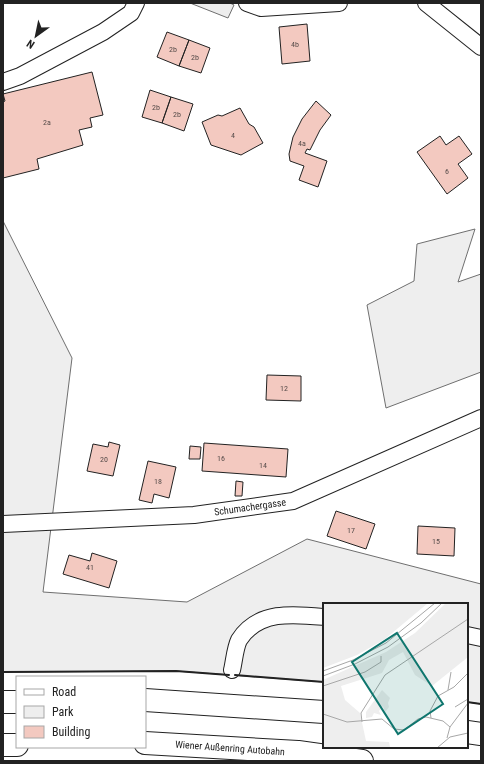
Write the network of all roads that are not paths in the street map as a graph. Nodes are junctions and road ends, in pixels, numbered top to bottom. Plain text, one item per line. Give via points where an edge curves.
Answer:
1 (136, 3) edge
2 (247, 3) edge
3 (339, 3) edge
4 (426, 3) edge
5 (481, 47) edge
6 (3, 82) edge
7 (481, 418) edge
8 (3, 524) edge
9 (323, 617) edge
10 (468, 635) edge
11 (481, 638) edge
12 (232, 670) dead end
13 (146, 700) edge
14 (3, 702) edge
15 (16, 702) edge
16 (323, 712) edge
17 (468, 732) edge
18 (481, 734) edge
19 (146, 743) edge
20 (3, 745) edge
21 (16, 745) edge
22 (362, 761) edge

1 - 6 street via 131,13 103,32 20,76
2 - 3 street via 261,8
4 - 5 street
7 - 8 street, Schumachergasse via 293,501 194,515
9 - 12 street via 291,614 257,621 239,641
10 - 11 street
13 - 16 highway
14 - 15 highway
17 - 18 highway
19 - 22 highway, Wiener Außenring Autobahn via 298,752
20 - 21 highway

